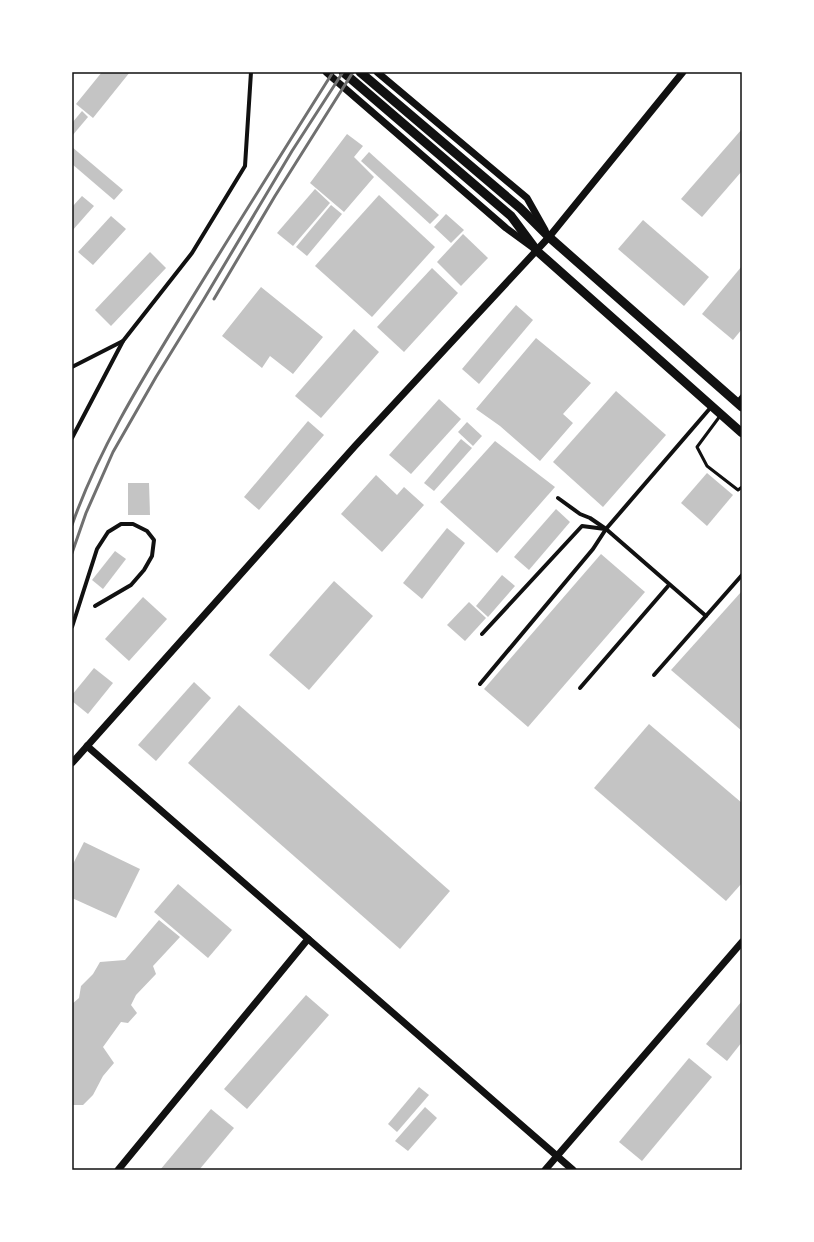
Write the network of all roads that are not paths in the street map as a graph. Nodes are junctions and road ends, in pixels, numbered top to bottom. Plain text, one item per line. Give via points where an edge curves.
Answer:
1 (252, 72) edge
2 (326, 72) edge
3 (343, 72) edge
4 (360, 72) edge
5 (377, 72) edge
6 (683, 72) edge
7 (549, 237) junction
8 (537, 251) junction
9 (123, 341) junction
10 (72, 367) edge
11 (740, 402) edge
12 (712, 406) junction
13 (721, 414) junction
14 (742, 433) edge
15 (72, 438) edge
16 (742, 487) edge
17 (558, 498) dead end
18 (606, 529) junction
19 (742, 575) edge
20 (669, 585) junction
21 (95, 606) dead end
22 (706, 616) junction
23 (72, 627) edge
24 (482, 634) dead end
25 (654, 675) dead end
26 (480, 684) dead end
27 (580, 688) dead end
28 (87, 746) junction
29 (72, 763) edge
30 (308, 939) junction
31 (742, 942) edge
32 (557, 1156) junction
33 (118, 1170) edge
34 (544, 1170) edge
35 (573, 1170) edge

1 - 9 street via 245,166 192,253
2 - 8 street via 506,228
3 - 8 main road via 512,216
4 - 7 main road via 520,208
5 - 7 street via 526,198
6 - 7 street
7 - 8 street
7 - 11 main road
8 - 12 main road
8 - 28 street via 355,446
9 - 10 street
9 - 15 street
12 - 13 main road
12 - 18 street
13 - 14 main road
13 - 16 lane via 697,447 707,466 738,490
17 - 18 street
18 - 20 street
18 - 24 street via 582,526
18 - 26 street via 593,550
19 - 22 street
20 - 22 street
20 - 27 street
21 - 23 street via 131,585 144,570 152,556 154,540 147,531 133,524 121,524 108,532 97,549
22 - 25 street
28 - 29 street
28 - 30 street
30 - 32 street
30 - 33 street
31 - 32 street
32 - 34 street
32 - 35 street

